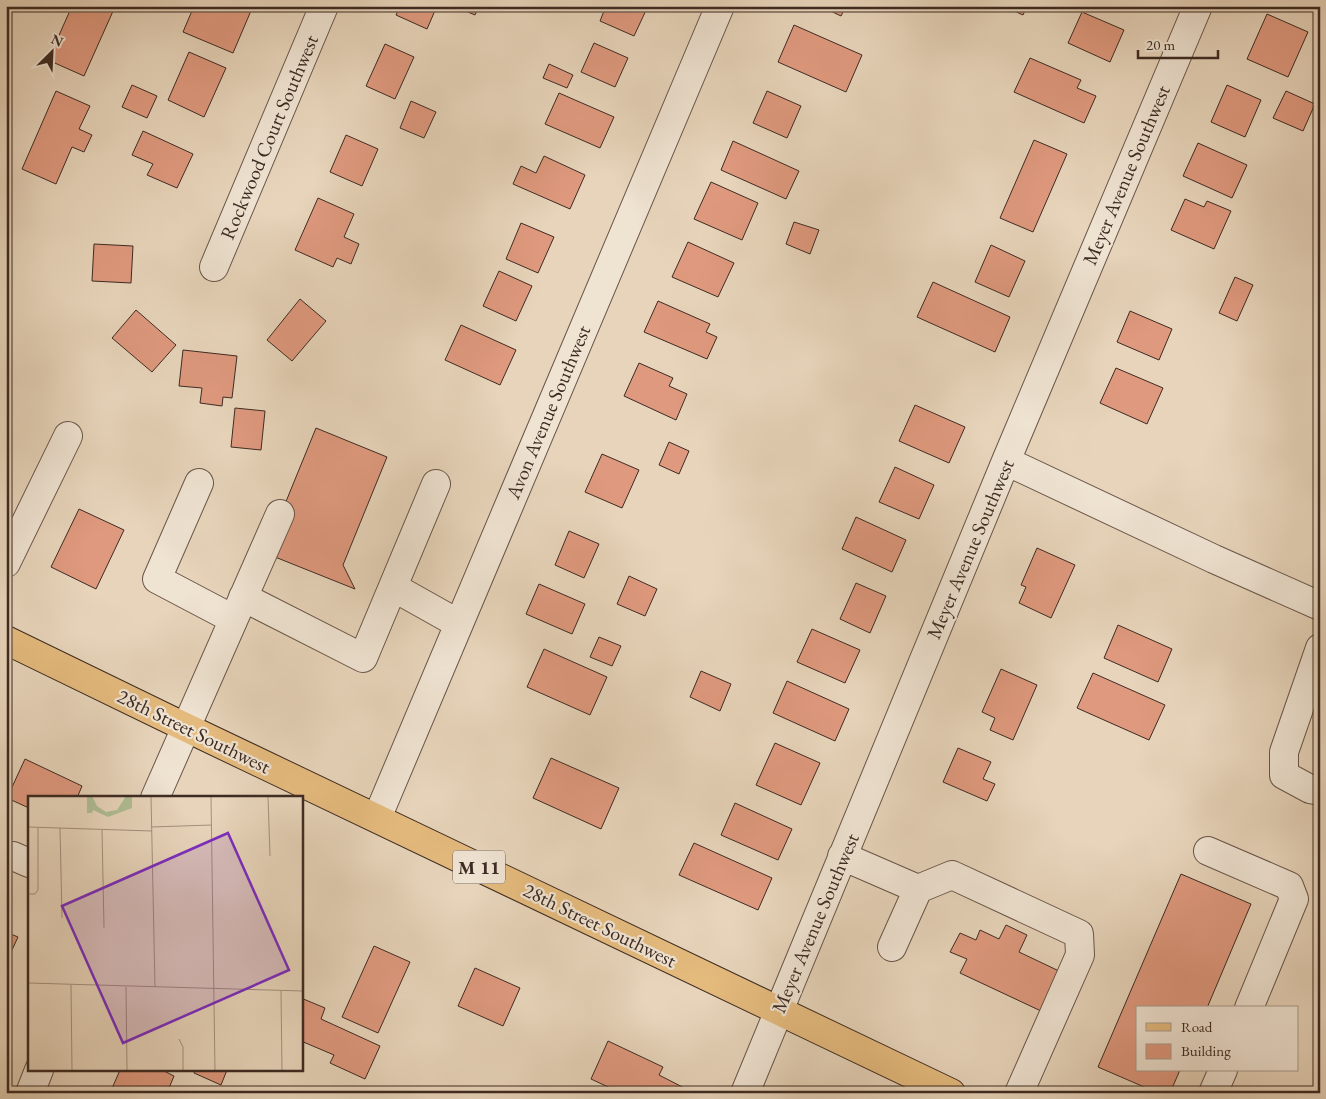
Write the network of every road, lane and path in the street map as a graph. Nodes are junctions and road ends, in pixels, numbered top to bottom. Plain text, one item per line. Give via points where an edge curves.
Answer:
1 (324, 6) edge
2 (720, 6) edge
3 (1198, 6) edge
4 (214, 267) dead end
5 (68, 436) dead end
6 (1006, 461) junction
7 (199, 483) dead end
8 (436, 484) dead end
9 (280, 514) dead end
10 (6, 563) edge
11 (393, 587) junction
12 (1320, 606) edge
13 (238, 608) junction
14 (459, 624) junction
15 (7, 642) edge
16 (1320, 648) edge
17 (185, 727) junction
18 (1320, 791) edge
19 (156, 796) edge
20 (377, 818) junction
21 (1208, 851) dead end
22 (6, 856) edge
23 (842, 856) junction
24 (28, 863) edge
25 (918, 889) junction
26 (892, 947) dead end
27 (1250, 1006) edge
28 (778, 1010) junction
29 (38, 1072) edge
30 (1222, 1072) edge
31 (30, 1093) edge
32 (745, 1093) edge
33 (951, 1093) edge
34 (1019, 1093) edge
35 (1214, 1093) edge

1 - 4 street, Rockwood Court Southwest
2 - 14 street, Avon Avenue Southwest
3 - 6 street, Meyer Avenue Southwest
5 - 10 street
6 - 12 street
6 - 23 street, Meyer Avenue Southwest
7 - 13 street via 157,578
8 - 11 street
9 - 13 street
11 - 13 street via 363,658
11 - 14 street
13 - 17 street
14 - 20 street, Avon Avenue Southwest
15 - 17 main road, 28th Street Southwest / M 11
16 - 18 street via 1284,752 1284,775
17 - 19 street
17 - 20 main road, 28th Street Southwest / M 11
20 - 28 main road, 28th Street Southwest / M 11
21 - 27 street via 1289,886 1294,899
22 - 24 street
23 - 25 street
23 - 28 street, Meyer Avenue Southwest
25 - 26 street
25 - 34 street via 952,875 1079,934 1080,954
28 - 32 street, Meyer Avenue Southwest
28 - 33 main road, 28th Street Southwest / M 11
29 - 31 street
30 - 35 street

